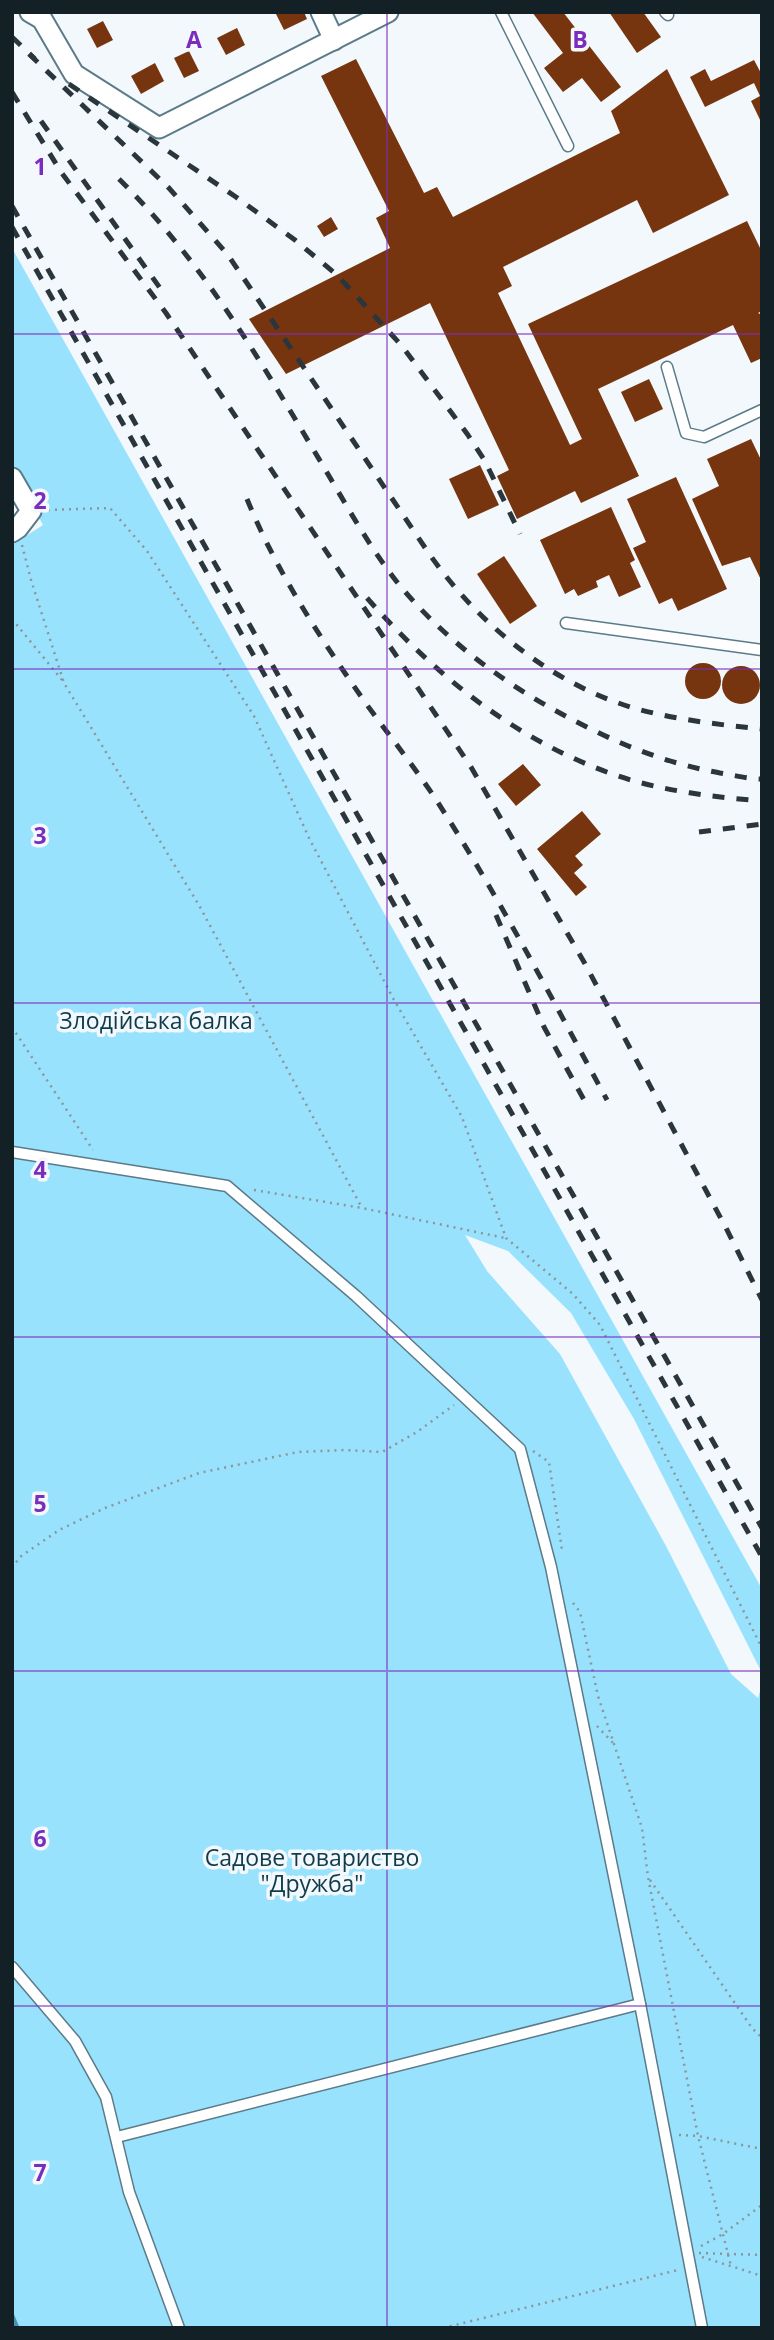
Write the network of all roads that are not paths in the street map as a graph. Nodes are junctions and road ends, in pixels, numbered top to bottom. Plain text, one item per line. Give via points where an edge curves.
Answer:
1 (321, 12) edge
2 (388, 12) edge
3 (501, 12) edge
4 (43, 15) edge
5 (334, 40) junction
6 (568, 146) dead end
7 (667, 367) dead end
8 (759, 412) edge
9 (762, 425) edge
10 (12, 478) edge
11 (15, 530) edge
12 (566, 623) dead end
13 (762, 650) edge
14 (12, 1153) edge
15 (12, 1967) edge
16 (640, 2004) junction
17 (117, 2137) junction
18 (179, 2328) edge
19 (702, 2328) edge

1 - 5 street
2 - 5 street
3 - 6 lane
4 - 5 street via 74,74 159,128
7 - 8 lane via 686,433 704,437
8 - 9 lane
10 - 11 street via 31,511
12 - 13 lane
14 - 16 lane via 227,1186 356,1296 520,1449 551,1567
15 - 17 lane via 75,2041 106,2097
16 - 17 lane
16 - 19 lane
17 - 18 lane via 129,2192

